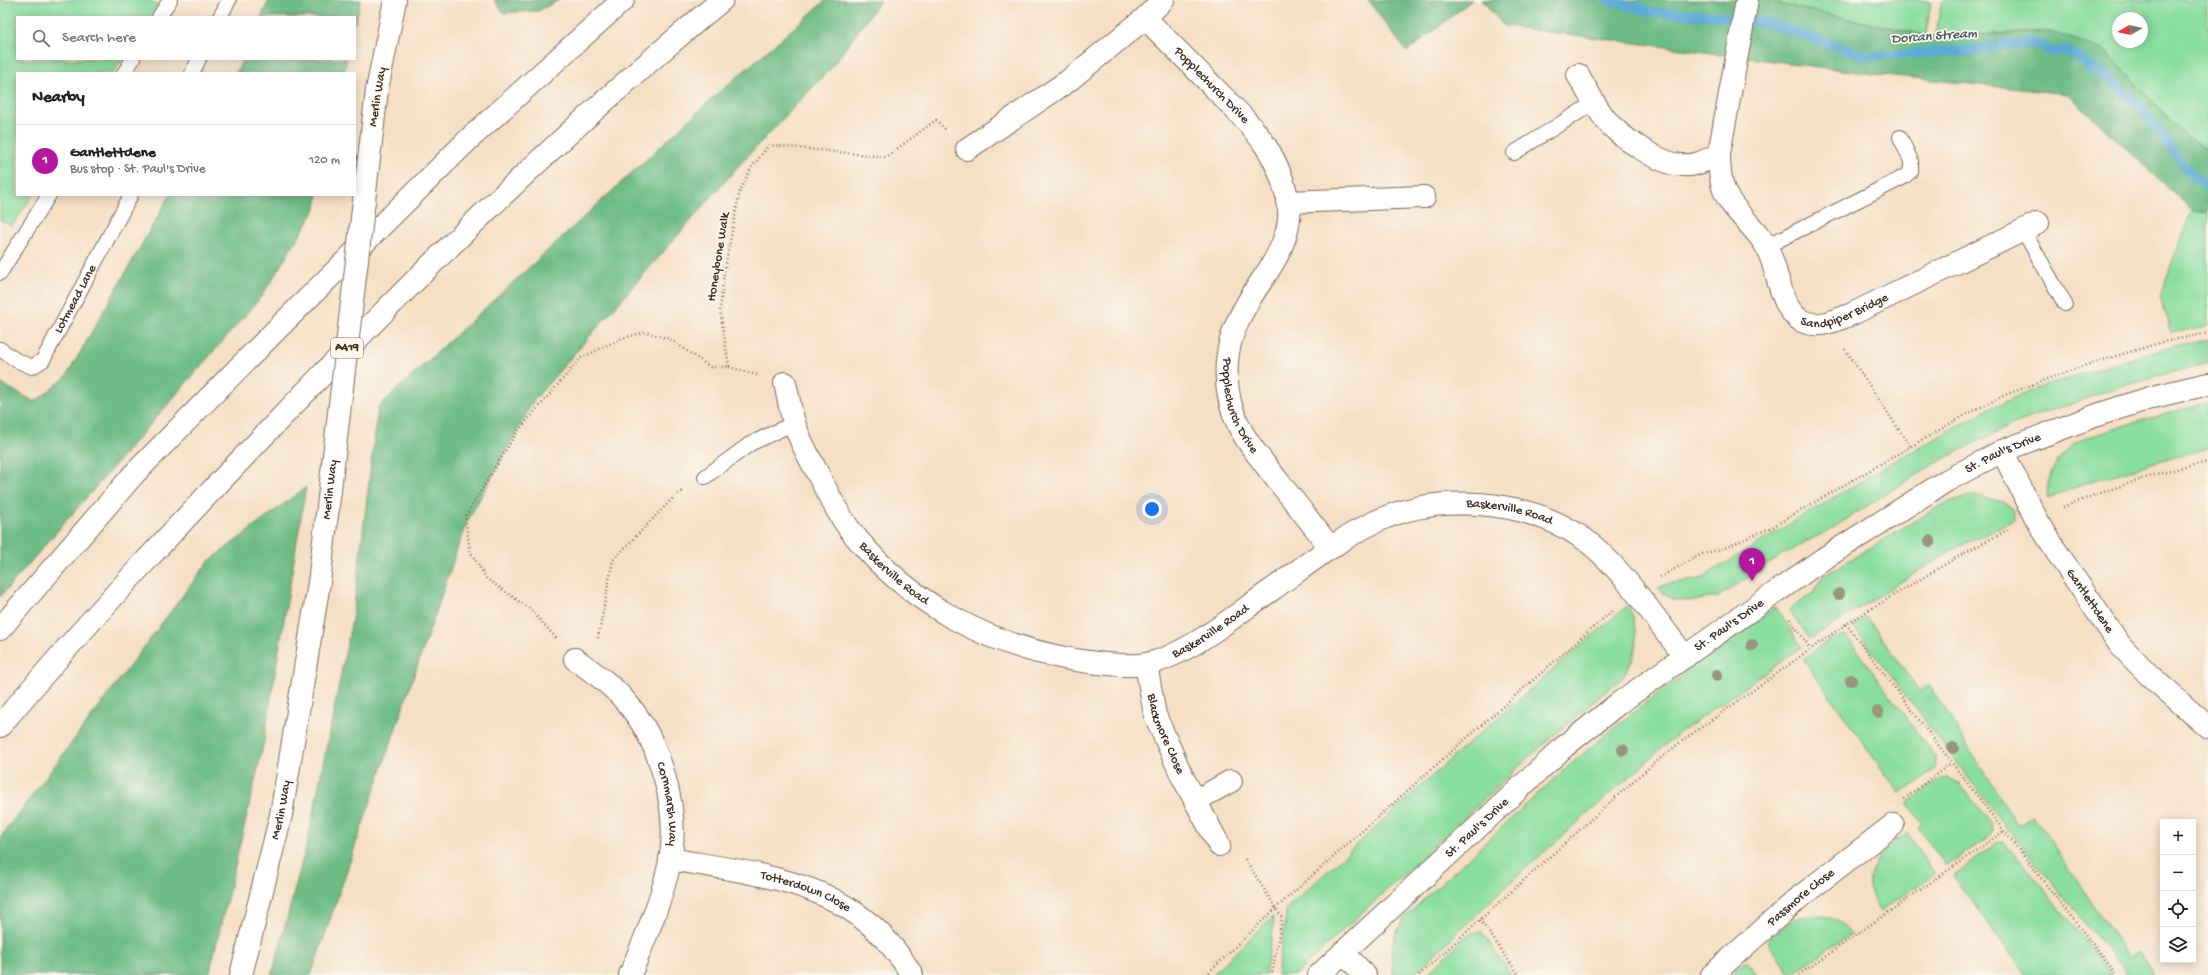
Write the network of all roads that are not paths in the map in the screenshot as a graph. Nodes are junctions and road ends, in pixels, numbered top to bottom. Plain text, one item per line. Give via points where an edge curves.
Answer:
1 (170, 0) edge
2 (229, 0) edge
3 (395, 0) edge
4 (623, 0) edge
5 (722, 0) edge
6 (1163, 0) edge
7 (1747, 0) edge
8 (160, 16) edge
9 (221, 16) edge
10 (1146, 18) junction
11 (132, 60) edge
12 (198, 60) edge
13 (125, 72) edge
14 (192, 72) edge
15 (1578, 75) dead end
16 (1595, 102) junction
17 (1900, 137) dead end
18 (967, 149) road end
19 (1514, 152) dead end
20 (1719, 154) junction
21 (47, 196) edge
22 (130, 196) edge
23 (1424, 197) dead end
24 (1287, 202) junction
25 (2030, 227) joint
26 (1766, 246) junction
27 (0, 273) edge
28 (2065, 304) dead end
29 (0, 349) edge
30 (785, 383) dead end
31 (2208, 384) edge
32 (794, 423) junction
33 (2002, 451) junction
34 (705, 477) road end
35 (1330, 548) junction
36 (0, 629) edge
37 (1685, 657) junction
38 (575, 659) road end
39 (1146, 664) junction
40 (0, 726) edge
41 (2208, 727) edge
42 (1231, 781) dead end
43 (1195, 801) junction
44 (1893, 825) road end
45 (1219, 845) road end
46 (670, 859) junction
47 (1343, 952) junction
48 (240, 975) edge
49 (630, 975) edge
50 (912, 975) edge
51 (1319, 975) edge
52 (1365, 975) edge
53 (1712, 975) edge

1 - 8 lane
2 - 9 lane
3 - 48 main road, Merlin Way, bridge via 377,90 319,583 281,815
4 - 36 main road via 468,140 276,330 134,474
5 - 40 main road, A419 via 585,119 378,316 136,569
6 - 10 main road
7 - 20 main road, Sandpiper Bridge
10 - 18 main road via 1068,81
10 - 24 main road, Popplechurch Drive via 1265,144 1278,168
11 - 13 lane
12 - 14 lane
15 - 16 main road
16 - 19 lane
16 - 20 main road via 1606,120 1619,133 1666,161 1682,165 1700,163
17 - 26 lane via 1911,161 1911,171 1904,177
20 - 26 main road, Sandpiper Bridge via 1719,172 1724,191
21 - 27 lane
22 - 29 lane, Lotmead Lane via 43,360 32,367
23 - 24 main road
24 - 35 main road, Popplechurch Drive via 1289,219 1275,258 1232,332 1226,371 1229,398 1235,419 1247,442
25 - 26 main road, Sandpiper Bridge via 1852,314 1828,323 1811,324 1792,314 1782,294
25 - 28 lane
30 - 32 main road, Baskerville Road
31 - 33 main road, St. Paul's Drive via 2153,397 2100,414
32 - 34 lane via 750,444
32 - 39 main road, Baskerville Road via 823,485 842,518 860,542 885,568 940,611 974,630 1036,652 1104,663
33 - 37 main road, St. Paul's Drive via 1901,508 1822,559
33 - 41 main road, Gantlettdene via 2036,518 2120,645 2149,675
35 - 37 main road, Baskerville Road via 1374,523 1404,510 1465,503 1493,505 1526,512 1584,539 1611,565
35 - 39 main road, Baskerville Road via 1182,650
37 - 47 main road, St. Paul's Drive via 1619,702 1565,746
38 - 46 main road, Cornmarsh Way via 626,701 647,730 659,760 669,798 672,830
39 - 43 main road, Blackmore Close via 1155,715
42 - 43 main road
43 - 45 main road, Blackmore Close
44 - 53 main road, Passmore Close via 1801,896
46 - 49 main road, Cornmarsh Way via 663,889
46 - 50 main road, Totterdown Close via 772,877 833,898 882,934
47 - 51 main road, St. Paul's Drive
47 - 52 main road

